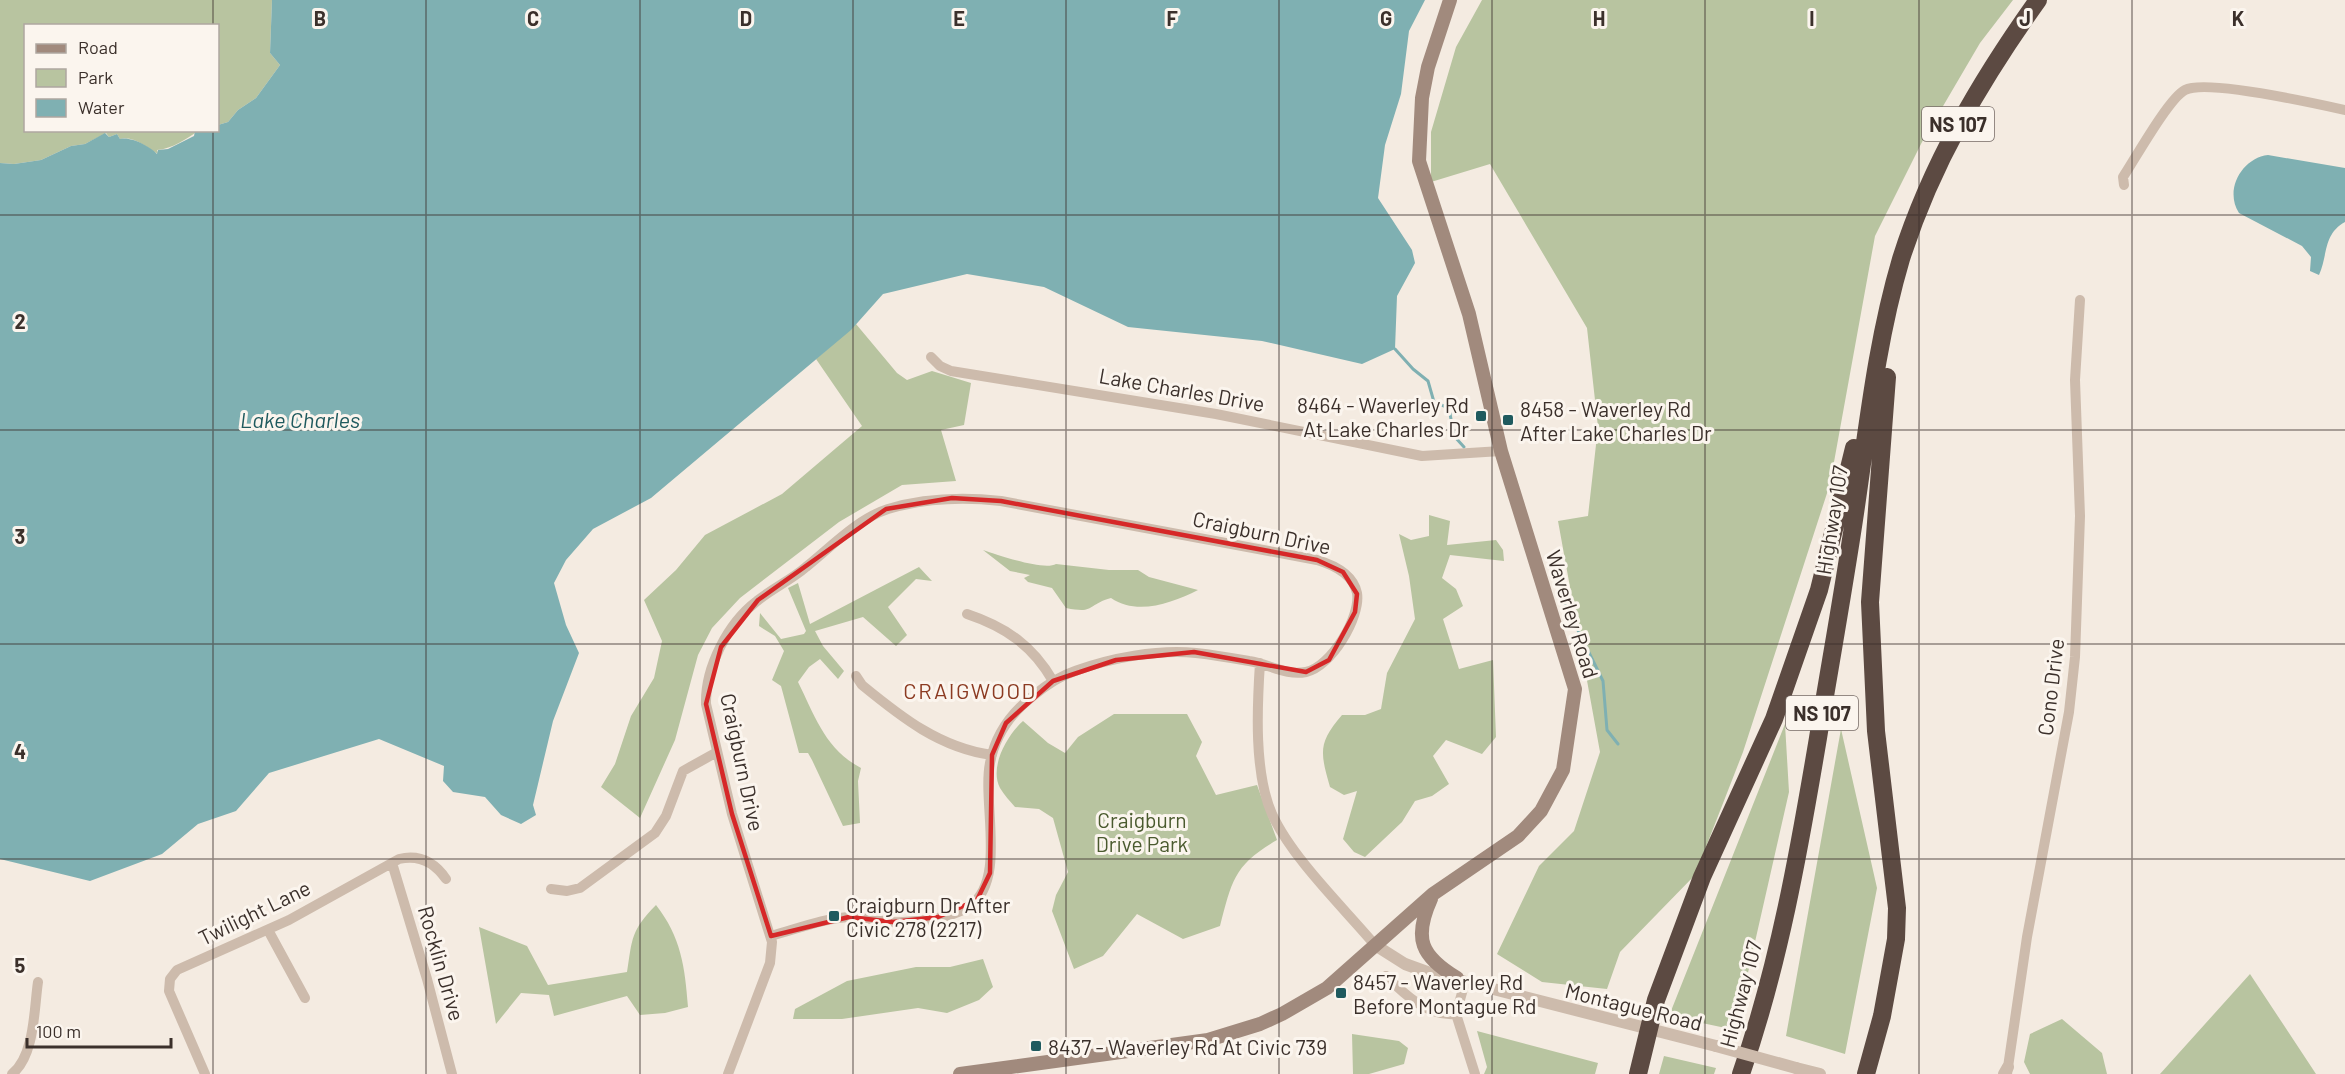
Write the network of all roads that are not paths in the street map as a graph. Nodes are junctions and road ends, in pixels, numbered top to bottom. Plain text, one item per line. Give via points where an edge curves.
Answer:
1 (1450, 0) edge
2 (2038, 0) edge
3 (2345, 110) edge
4 (2124, 184) dead end
5 (1901, 259) junction
6 (2080, 300) dead end
7 (931, 357) dead end
8 (1877, 364) junction
9 (1501, 451) junction
10 (967, 614) dead end
11 (1260, 663) junction
12 (856, 676) dead end
13 (1053, 681) junction
14 (717, 752) junction
15 (992, 755) junction
16 (392, 863) junction
17 (446, 879) dead end
18 (551, 889) dead end
19 (1433, 894) junction
20 (268, 930) junction
21 (771, 936) junction
22 (1375, 945) junction
23 (1386, 975) dead end
24 (1461, 980) junction
25 (38, 982) dead end
26 (305, 998) dead end
27 (1456, 1014) junction
28 (1649, 1030) junction
29 (2006, 1072) edge
30 (12, 1074) edge
31 (205, 1074) edge
32 (452, 1074) edge
33 (728, 1074) edge
34 (960, 1074) edge
35 (1475, 1074) edge
36 (1638, 1074) edge
37 (1741, 1074) edge
38 (1820, 1074) edge
39 (1866, 1074) edge

1 - 9 main road, Waverley Road via 1422,98 1419,161 1469,314
2 - 5 highway, Highway 107 / NS 107 via 1991,66 1951,137
3 - 4 street via 2192,87 2179,94 2168,109 2123,177
5 - 8 highway, Highway 107 / NS 107
5 - 39 highway via 1886,386 1870,602 1876,731 1896,878 1896,939 1882,1016
6 - 29 street, Cono Drive via 2075,380 2080,516 2075,657
7 - 9 street, Lake Charles Drive via 947,370 1216,414 1414,455
8 - 28 highway via 1819,590 1774,719 1702,877 1656,1000
8 - 37 highway, Highway 107 / NS 107 via 1800,846 1760,1020
9 - 19 main road, Waverley Road via 1575,689 1563,770 1541,811 1518,836
10 - 13 street via 998,626 1021,641
11 - 13 street, Craigburn Drive via 1194,652 1155,655 1116,660
11 - 14 street, Craigburn Drive via 1281,671 1306,672 1329,660 1355,612 1357,594 1350,578 1335,566 1317,560 1001,501 952,498 906,504 858,525 792,579 758,600 737,622 721,647 705,692
11 - 22 street via 1262,773 1272,813 1288,842
12 - 15 street via 917,728
13 - 15 street, Craigburn Drive via 1006,723
14 - 18 street via 683,771 666,816 650,838 580,888
14 - 21 street, Craigburn Drive via 732,814
15 - 21 street, Craigburn Drive via 988,798 990,873 977,900 955,912 920,920 893,922 849,917
16 - 17 street, Twilight Lane via 405,858 423,859
16 - 20 street, Twilight Lane
16 - 32 street, Rocklin Drive
19 - 22 main road, Waverley Road
19 - 24 main road via 1422,921 1425,951 1441,968
20 - 26 street
20 - 31 street, Twilight Lane via 181,969 170,980 170,994
21 - 33 street, Craigburn Drive via 772,956
22 - 24 street, Montague Road via 1417,969
22 - 34 main road, Waverley Road via 1327,988 1282,1014 1234,1033 1182,1045
23 - 27 street via 1429,1010
24 - 27 street
24 - 28 street, Montague Road
25 - 30 street via 28,1046 19,1069
27 - 35 street
28 - 36 highway
28 - 38 street, Montague Road, bridge

